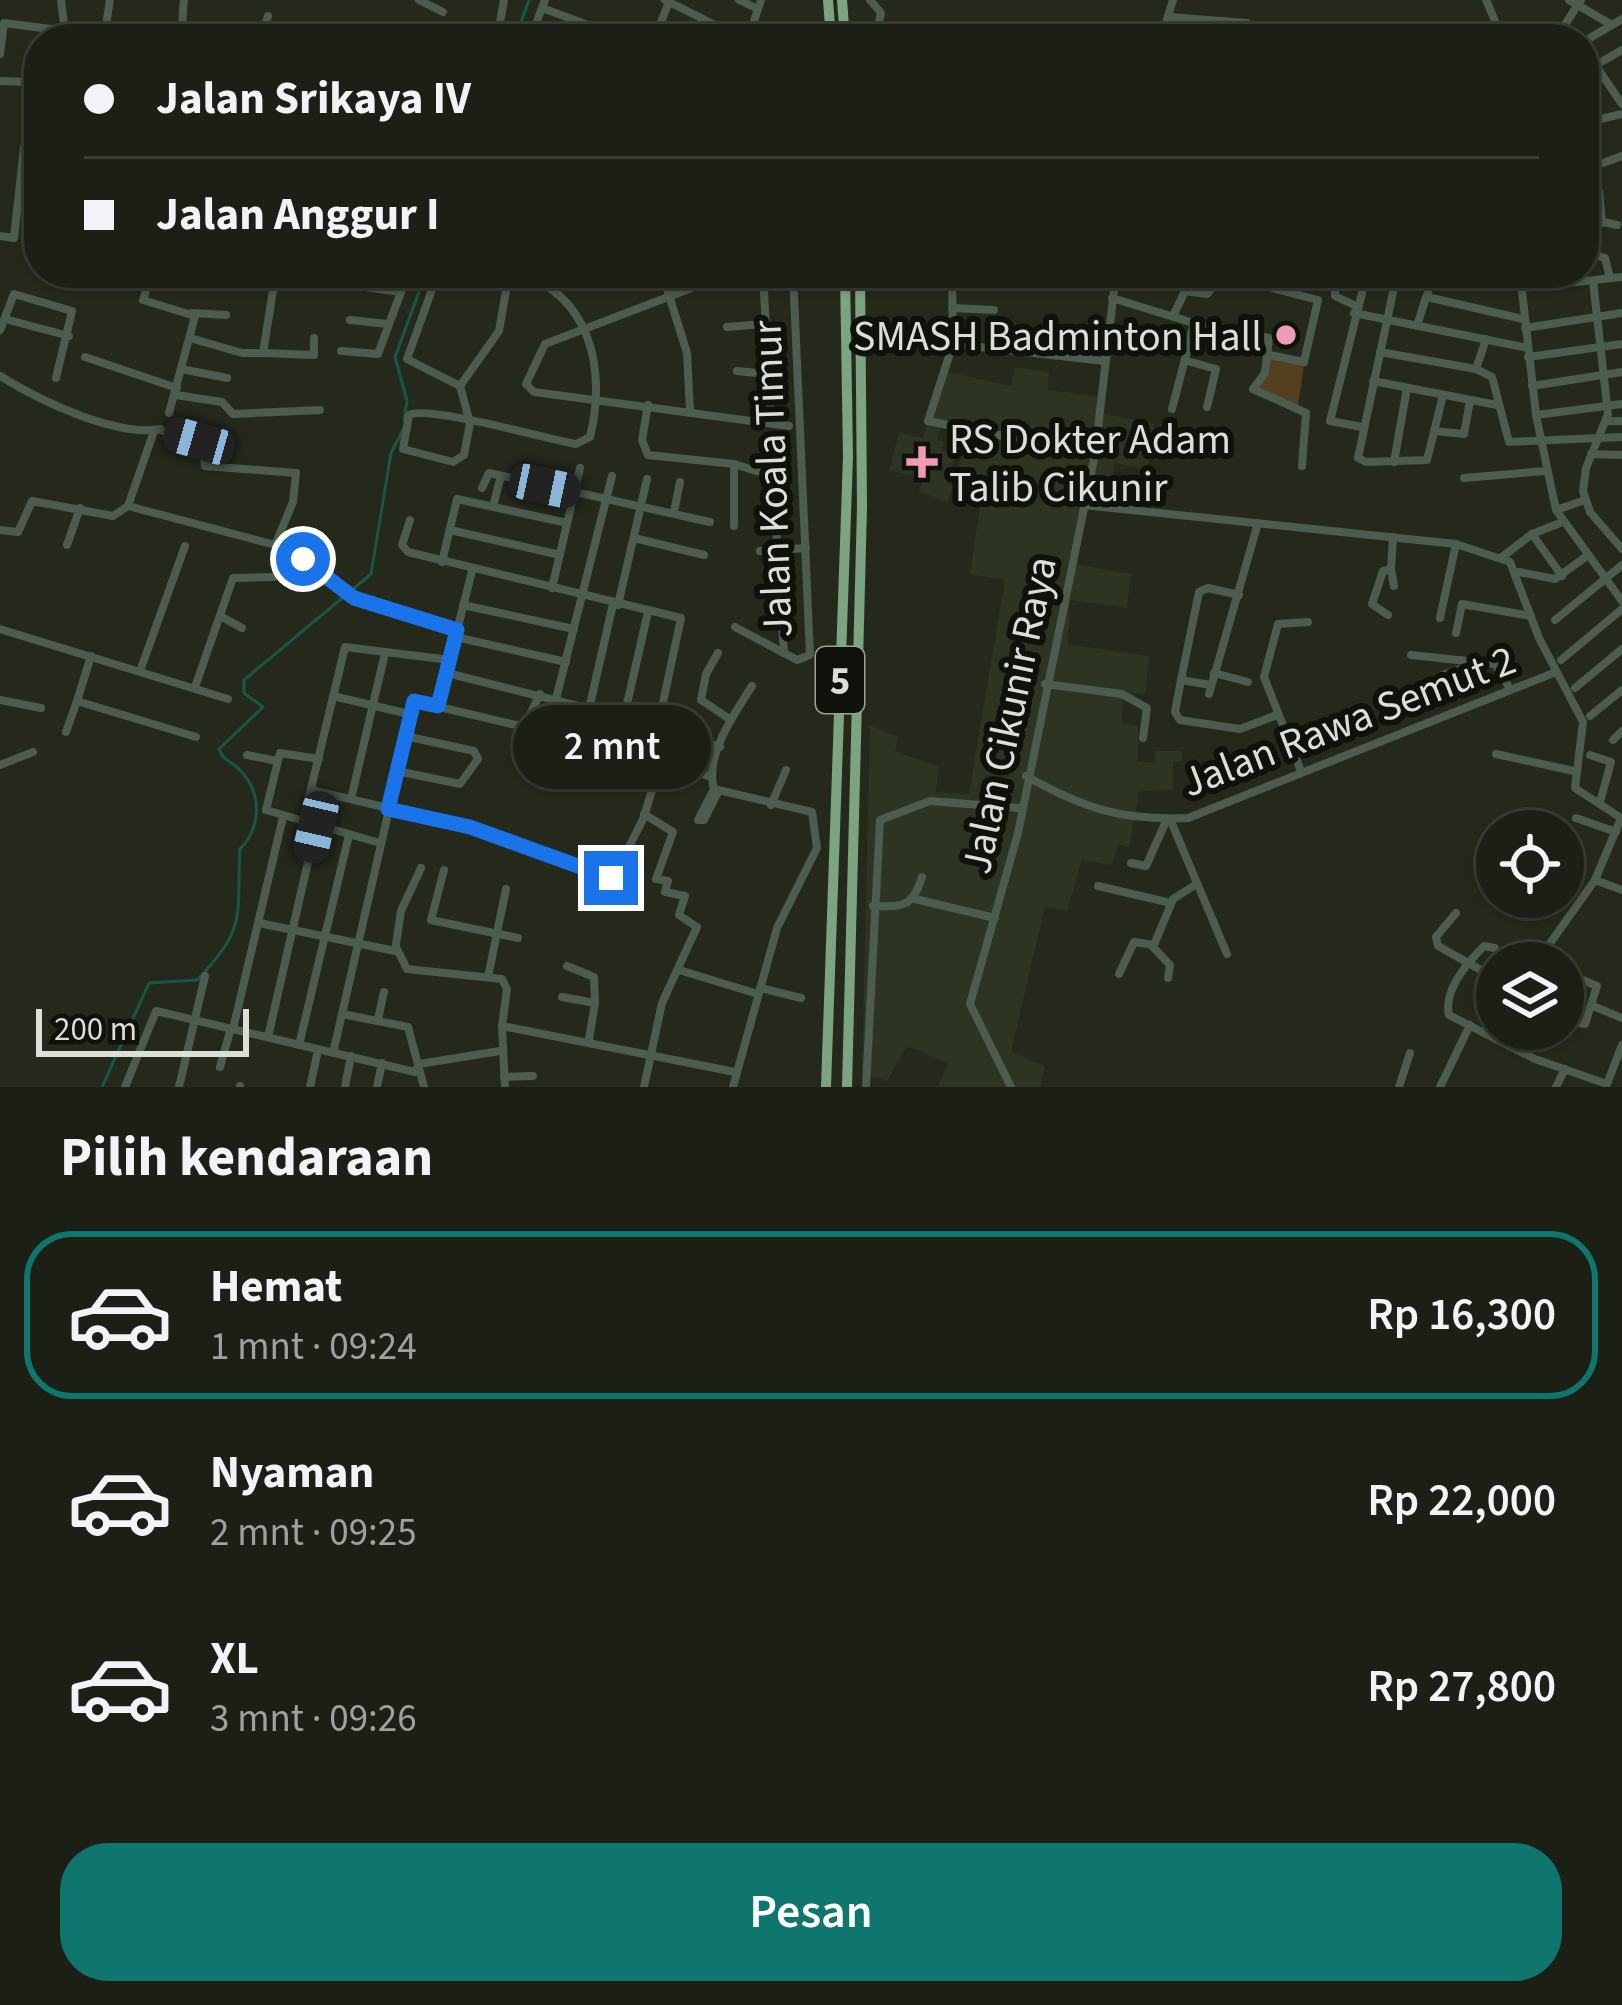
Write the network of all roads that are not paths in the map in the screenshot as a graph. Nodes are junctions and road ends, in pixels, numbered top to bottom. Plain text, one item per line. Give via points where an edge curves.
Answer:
1 (110, 0) edge
2 (419, 0) edge
3 (739, 0) edge
4 (1173, 0) edge
5 (667, 1) edge
6 (1576, 2) edge
7 (543, 4) edge
8 (759, 4) edge
9 (442, 12) dead end
10 (268, 16) dead end
11 (1168, 17) junction
12 (107, 19) dead end
13 (1622, 19) edge
14 (1222, 21) junction
15 (707, 22) joint
16 (265, 24) edge
17 (582, 24) edge
18 (712, 24) edge
19 (1166, 24) edge
20 (1222, 24) edge
21 (1248, 24) edge
22 (1612, 25) junction
23 (24, 26) edge
24 (1599, 33) edge
25 (0, 54) edge
26 (1599, 70) edge
27 (1622, 104) edge
28 (1622, 156) edge
29 (24, 157) edge
30 (1603, 163) dead end
31 (1599, 191) edge
32 (1599, 222) edge
33 (1602, 223) junction
34 (1617, 225) dead end
35 (0, 236) edge
36 (1599, 256) edge
37 (1622, 277) edge
38 (1610, 278) junction
39 (1599, 280) edge
40 (147, 288) edge
41 (273, 288) edge
42 (372, 288) edge
43 (402, 288) edge
44 (432, 288) edge
45 (509, 288) edge
46 (546, 288) edge
47 (670, 288) edge
48 (691, 288) edge
49 (764, 288) edge
50 (794, 288) edge
51 (845, 288) edge
52 (860, 288) edge
53 (952, 288) edge
54 (1114, 288) edge
55 (1212, 288) edge
56 (1276, 288) edge
57 (1335, 288) edge
58 (1362, 288) edge
59 (1393, 288) edge
60 (1428, 288) edge
61 (1518, 288) edge
62 (1531, 288) edge
63 (1595, 288) edge
64 (1522, 289) junction
65 (400, 292) junction
66 (673, 295) junction
67 (1426, 297) junction
68 (1112, 298) junction
69 (952, 308) junction
70 (1355, 309) junction
71 (994, 310) dead end
72 (192, 313) junction
73 (1622, 313) edge
74 (1174, 314) junction
75 (226, 315) dead end
76 (1598, 316) junction
77 (5, 319) junction
78 (350, 320) dead end
79 (1195, 320) junction
80 (1386, 320) junction
81 (765, 324) junction
82 (1524, 324) junction
83 (388, 325) junction
84 (1418, 326) junction
85 (727, 327) dead end
86 (586, 328) junction
87 (0, 330) edge
88 (69, 337) junction
89 (190, 338) junction
90 (314, 338) dead end
91 (1486, 339) junction
92 (953, 344) junction
93 (1622, 344) edge
94 (1603, 347) junction
95 (341, 351) dead end
96 (1380, 352) junction
97 (1528, 352) junction
98 (263, 353) junction
99 (1269, 355) junction
100 (85, 357) dead end
101 (1104, 361) junction
102 (1187, 361) junction
103 (1476, 368) junction
104 (182, 369) junction
105 (737, 371) dead end
106 (1622, 373) edge
107 (768, 374) junction
108 (0, 376) edge
109 (1606, 376) junction
110 (56, 378) dead end
111 (227, 378) dead end
112 (1373, 380) junction
113 (460, 386) junction
114 (1532, 386) junction
115 (1407, 388) junction
116 (177, 391) junction
117 (1443, 395) junction
118 (597, 398) junction
119 (1470, 400) junction
120 (648, 404) junction
121 (1622, 404) edge
122 (1608, 405) junction
123 (1497, 406) junction
124 (1208, 407) dead end
125 (1172, 409) dead end
126 (320, 410) dead end
127 (690, 410) junction
128 (169, 413) dead end
129 (1535, 415) junction
130 (1330, 421) junction
131 (1607, 421) junction
132 (1622, 421) edge
133 (1307, 422) junction
134 (770, 423) junction
135 (470, 424) junction
136 (790, 426) dead end
137 (1362, 427) junction
138 (159, 429) junction
139 (1434, 431) junction
140 (1600, 437) junction
141 (1622, 437) edge
142 (1540, 444) junction
143 (1095, 454) junction
144 (1591, 454) junction
145 (1622, 455) edge
146 (1394, 462) junction
147 (734, 464) junction
148 (1302, 466) dead end
149 (580, 468) dead end
150 (1545, 471) junction
151 (501, 476) junction
152 (612, 476) dead end
153 (1464, 478) dead end
154 (647, 479) dead end
155 (680, 482) dead end
156 (482, 488) dead end
157 (575, 492) junction
158 (606, 499) junction
159 (1585, 500) junction
160 (128, 506) junction
161 (493, 506) junction
162 (640, 506) junction
163 (1083, 506) junction
164 (80, 508) junction
165 (1556, 510) junction
166 (674, 512) junction
167 (410, 520) dead end
168 (710, 522) dead end
169 (567, 523) junction
170 (1258, 523) junction
171 (1560, 523) junction
172 (734, 526) dead end
173 (0, 530) edge
174 (450, 530) junction
175 (1532, 534) junction
176 (1393, 537) junction
177 (634, 538) junction
178 (275, 544) junction
179 (1456, 544) junction
180 (67, 545) dead end
181 (185, 546) dead end
182 (806, 548) junction
183 (1622, 549) edge
184 (778, 550) junction
185 (760, 551) dead end
186 (560, 555) junction
187 (704, 555) dead end
188 (1586, 556) junction
189 (1502, 557) junction
190 (442, 562) junction
191 (1622, 566) edge
192 (1390, 569) junction
193 (472, 571) junction
194 (1518, 572) junction
195 (1562, 576) junction
196 (274, 578) dead end
197 (1605, 579) junction
198 (1394, 586) dead end
199 (552, 588) junction
200 (1238, 596) junction
201 (583, 598) junction
202 (463, 605) junction
203 (615, 605) junction
204 (1622, 605) edge
205 (648, 612) junction
206 (1388, 615) dead end
207 (220, 616) junction
208 (1531, 616) junction
209 (1440, 618) dead end
210 (1555, 620) dead end
211 (1308, 622) dead end
212 (735, 627) dead end
213 (0, 628) edge
214 (242, 628) dead end
215 (574, 629) junction
216 (457, 633) junction
217 (1456, 633) dead end
218 (1622, 649) edge
219 (385, 653) junction
220 (718, 653) dead end
221 (784, 655) junction
222 (1411, 655) dead end
223 (91, 656) junction
224 (450, 660) junction
225 (1561, 660) dead end
226 (566, 663) junction
227 (1476, 663) junction
228 (140, 671) junction
229 (1556, 672) junction
230 (1214, 673) junction
231 (447, 674) junction
232 (1437, 677) dead end
233 (1180, 680) junction
234 (1248, 682) dead end
235 (1045, 684) junction
236 (752, 686) dead end
237 (195, 687) junction
238 (1576, 688) dead end
239 (1510, 689) junction
240 (1622, 690) edge
241 (540, 694) junction
242 (333, 696) junction
243 (228, 699) dead end
244 (556, 699) junction
245 (0, 700) edge
246 (77, 701) junction
247 (372, 705) junction
248 (438, 706) junction
249 (41, 708) dead end
250 (589, 709) junction
251 (409, 714) junction
252 (1277, 715) junction
253 (624, 716) junction
254 (1590, 716) dead end
255 (731, 720) junction
256 (658, 726) junction
257 (1622, 731) edge
258 (66, 732) dead end
259 (405, 736) junction
260 (196, 737) dead end
261 (1143, 738) dead end
262 (1612, 740) dead end
263 (720, 747) junction
264 (33, 752) dead end
265 (1496, 754) dead end
266 (1590, 754) dead end
267 (247, 755) dead end
268 (319, 759) junction
269 (277, 761) junction
270 (0, 765) edge
271 (786, 770) dead end
272 (397, 771) junction
273 (1300, 771) junction
274 (1574, 771) junction
275 (1026, 776) junction
276 (711, 777) junction
277 (311, 790) junction
278 (351, 800) junction
279 (1600, 802) junction
280 (771, 805) junction
281 (1020, 808) junction
282 (388, 809) junction
283 (644, 814) junction
284 (283, 817) junction
285 (1169, 819) junction
286 (1584, 820) edge
287 (303, 823) junction
288 (316, 827) junction
289 (1619, 830) edge
290 (349, 836) junction
291 (380, 843) junction
292 (1131, 863) dead end
293 (421, 868) dead end
294 (444, 870) dead end
295 (922, 877) dead end
296 (1595, 880) junction
297 (1195, 885) junction
298 (1098, 886) dead end
299 (506, 889) dead end
300 (1622, 890) edge
301 (915, 899) junction
302 (1171, 903) junction
303 (873, 906) junction
304 (1456, 914) dead end
305 (995, 918) junction
306 (259, 923) junction
307 (292, 931) junction
308 (497, 933) junction
309 (518, 938) dead end
310 (325, 939) junction
311 (1551, 942) edge
312 (357, 946) junction
313 (1152, 946) junction
314 (397, 950) junction
315 (1227, 954) dead end
316 (1476, 954) edge
317 (1466, 965) junction
318 (567, 966) dead end
319 (679, 970) junction
320 (1476, 970) edge
321 (1119, 974) dead end
322 (206, 976) dead end
323 (488, 977) junction
324 (1168, 978) dead end
325 (1584, 980) edge
326 (759, 991) junction
327 (384, 992) dead end
328 (562, 997) dead end
329 (801, 998) dead end
330 (595, 1003) junction
331 (1593, 1006) junction
332 (342, 1014) junction
333 (378, 1018) junction
334 (1622, 1018) edge
335 (195, 1020) junction
336 (1584, 1022) edge
337 (1470, 1025) junction
338 (502, 1026) junction
339 (232, 1028) junction
340 (1476, 1028) edge
341 (268, 1037) junction
342 (589, 1039) junction
343 (299, 1045) junction
344 (1622, 1045) edge
345 (318, 1050) junction
346 (1523, 1050) edge
347 (500, 1051) junction
348 (333, 1052) junction
349 (652, 1052) junction
350 (1410, 1054) dead end
351 (351, 1056) junction
352 (382, 1063) junction
353 (220, 1067) dead end
354 (417, 1068) junction
355 (1565, 1070) junction
356 (735, 1072) junction
357 (533, 1076) dead end
358 (504, 1082) edge
359 (1606, 1085) edge
360 (125, 1087) edge
361 (179, 1087) edge
362 (310, 1087) edge
363 (345, 1087) edge
364 (377, 1087) edge
365 (412, 1087) edge
366 (424, 1087) edge
367 (644, 1087) edge
368 (733, 1087) edge
369 (826, 1087) edge
370 (847, 1087) edge
371 (866, 1087) edge
372 (1010, 1087) edge
373 (1399, 1087) edge
374 (1440, 1087) edge
375 (1556, 1087) edge

1 - 12 street
2 - 9 street
3 - 8 street
4 - 11 street
5 - 15 street
6 - 22 street
7 - 17 street
10 - 16 street
11 - 14 street
11 - 19 street
13 - 22 street
14 - 20 street
14 - 21 street
15 - 18 street
22 - 24 street
23 - 25 street via 4,22
26 - 27 street
28 - 30 street
29 - 35 street via 14,238
31 - 33 street
32 - 33 street
33 - 34 street
36 - 38 street
37 - 38 street
38 - 39 street
40 - 72 street via 143,300
41 - 98 street
42 - 65 street
43 - 65 street
44 - 113 street via 406,359
45 - 113 street via 500,331
46 - 86 street via 562,295
47 - 66 street
48 - 66 street
49 - 81 street
50 - 182 street, Jalan Koala Timur
51 - 369 highway, 5 via 848,457
52 - 370 highway, 5
53 - 69 street
54 - 68 street, Jalan Cikunir Raya
55 - 74 street via 1185,291
56 - 99 street via 1318,299 1304,362
57 - 70 street
58 - 70 street
59 - 80 street
60 - 67 street
61 - 64 street
62 - 64 street
63 - 76 street
64 - 82 street
65 - 83 street
66 - 86 street
66 - 127 street
67 - 82 street
67 - 84 street
68 - 74 street
68 - 101 street, Jalan Cikunir Raya
69 - 71 street
69 - 92 street
70 - 80 street
70 - 130 street
72 - 75 street
72 - 89 street
73 - 76 street
74 - 79 street
76 - 82 street
76 - 94 street
77 - 87 street
77 - 88 street
77 - 88 street via 14,294 25,295 72,311
78 - 83 street
79 - 99 street via 1267,337
79 - 102 street
80 - 84 street
80 - 96 street
81 - 85 street
81 - 107 street
82 - 97 street
83 - 95 street via 378,354
84 - 91 street
86 - 118 street
86 - 118 street via 542,345 526,384 534,392
88 - 110 street
89 - 98 street
89 - 104 street
90 - 98 street via 314,355
91 - 97 street
91 - 103 street
92 - 101 street
92 - 143 street via 928,421
93 - 94 street
94 - 97 street
94 - 109 street
96 - 103 street
96 - 112 street
97 - 114 street
99 - 133 street via 1254,392 1303,410
100 - 116 street
101 - 143 street, Jalan Cikunir Raya
102 - 124 street via 1217,371
102 - 125 street
103 - 123 street via 1491,375
104 - 111 street
104 - 116 street
105 - 107 street
106 - 109 street
107 - 134 street
108 - 138 street via 57,408
109 - 114 street
109 - 122 street
112 - 115 street
112 - 137 street
113 - 135 street
114 - 129 street
115 - 117 street
115 - 146 street
116 - 126 street via 222,402 233,414
116 - 128 street
117 - 119 street
117 - 139 street
118 - 120 street
118 - 135 street via 586,443
119 - 123 street
119 - 139 street via 1463,434
120 - 127 street
120 - 147 street via 648,455
121 - 122 street
122 - 129 street
122 - 131 street
123 - 142 street via 1509,442
127 - 134 street
129 - 142 street
130 - 133 street
130 - 137 street
131 - 132 street
131 - 140 street
133 - 148 street
134 - 136 street
135 - 135 street via 416,411 403,449 460,460
137 - 146 street via 1358,458
138 - 160 street
138 - 178 street via 202,443 205,466 296,473
139 - 146 street via 1427,460
140 - 141 street
140 - 142 street
140 - 144 street
142 - 150 street
143 - 163 street, Jalan Cikunir Raya
144 - 145 street
144 - 159 street
147 - 172 street
147 - 184 street via 773,476
149 - 157 street
150 - 153 street
150 - 165 street
151 - 156 street via 486,474
151 - 157 street
151 - 161 street
152 - 158 street
154 - 162 street
155 - 166 street
157 - 158 street
157 - 169 street
158 - 162 street
158 - 201 street
159 - 165 street
159 - 183 street
160 - 164 street via 118,516
160 - 178 street
161 - 169 street
161 - 174 street via 458,499
162 - 166 street
162 - 177 street
163 - 170 street
163 - 235 street, Jalan Cikunir Raya
164 - 173 street via 32,501 19,532
164 - 180 street
165 - 171 street
166 - 168 street
167 - 190 street via 404,550
169 - 186 street
170 - 176 street
170 - 200 street
171 - 175 street
171 - 188 street
174 - 186 street
174 - 190 street
175 - 189 street
175 - 195 street
176 - 179 street
176 - 192 street
177 - 187 street
177 - 203 street
178 - 216 street via 341,592
179 - 189 street
179 - 209 street
181 - 228 street
182 - 184 street
182 - 221 street, Jalan Koala Timur via 810,655
184 - 185 street
184 - 221 street
186 - 199 street
188 - 195 street
188 - 197 street
189 - 194 street
190 - 193 street
191 - 197 street
192 - 198 street
192 - 206 street via 1372,606
193 - 199 street
193 - 202 street
194 - 195 street
194 - 208 street
196 - 207 street via 235,576
197 - 204 street
197 - 210 street
199 - 201 street
200 - 230 street
200 - 233 street via 1200,589
201 - 203 street
201 - 215 street
202 - 215 street
202 - 216 street
203 - 205 street
203 - 250 street
204 - 225 street
205 - 253 street
205 - 256 street via 683,622
207 - 214 street
207 - 237 street
208 - 217 street via 1462,604
208 - 229 street
211 - 252 street via 1277,626 1264,677
212 - 221 street
213 - 223 street
215 - 226 street
216 - 224 street
216 - 226 street
218 - 238 street
219 - 224 street
219 - 242 street via 345,647
219 - 247 street
220 - 255 street via 701,700
222 - 227 street
223 - 228 street
223 - 246 street
224 - 231 street
226 - 244 street
227 - 232 street
227 - 239 street via 1498,666
228 - 237 street
229 - 239 street, Jalan Rawa Semut 2
229 - 274 street via 1585,730
230 - 233 street via 1210,690
230 - 234 street
231 - 241 street
231 - 248 street
233 - 252 street via 1180,720 1240,729
235 - 261 street via 1132,698 1147,708
235 - 275 street, Jalan Cikunir Raya
236 - 255 street
237 - 243 street
239 - 273 street, Jalan Rawa Semut 2
240 - 254 street
241 - 244 street
241 - 248 street via 524,727
242 - 247 street
242 - 268 street
244 - 250 street
245 - 249 street
246 - 258 street
246 - 260 street
247 - 251 street
247 - 278 street
248 - 251 street via 418,700
250 - 253 street
251 - 259 street
252 - 273 street
253 - 256 street
255 - 263 street
256 - 263 street
257 - 262 street
259 - 272 street
259 - 272 street via 474,751 478,759 460,784
263 - 276 street
264 - 270 street
265 - 274 street
266 - 279 street via 1611,763
267 - 269 street
268 - 269 street via 283,752
268 - 277 street
269 - 284 street via 266,808
271 - 280 street
272 - 282 street
273 - 285 street, Jalan Rawa Semut 2
274 - 279 street via 1575,788
275 - 281 street, Jalan Cikunir Raya
275 - 285 street, Jalan Rawa Semut 2 via 1072,804
276 - 280 street via 716,791
276 - 283 street via 666,761
277 - 278 street
277 - 287 street
278 - 282 street
279 - 289 street via 1620,813
280 - 326 street via 812,812 818,821 816,851 780,920
281 - 303 street via 946,800 882,815
281 - 305 street, Jalan Cikunir Raya
282 - 283 street via 470,827 608,878
282 - 291 street
283 - 319 street via 671,829 656,878 668,881 665,892 685,896 679,915 697,925
284 - 287 street
284 - 306 street
285 - 292 street via 1146,866
285 - 297 street
286 - 289 street
287 - 288 street
288 - 290 street
288 - 307 street
289 - 296 street
290 - 291 street
290 - 310 street
291 - 312 street
293 - 314 street via 400,911
294 - 308 street via 431,920
295 - 301 street
296 - 300 street
296 - 311 street
297 - 302 street
297 - 315 street
298 - 302 street
299 - 308 street
301 - 303 street via 903,908
301 - 305 street
302 - 313 street
303 - 371 street
304 - 317 street via 1436,940
305 - 372 street, Jalan Cikunir Raya via 970,1012
306 - 307 street
306 - 339 street
307 - 310 street
307 - 341 street
308 - 309 street
308 - 323 street
310 - 312 street
310 - 343 street
312 - 314 street
312 - 332 street
313 - 321 street via 1134,942
313 - 324 street via 1170,964
314 - 323 street via 406,969
316 - 317 street
317 - 320 street
317 - 337 street via 1446,1009
318 - 330 street via 596,980
319 - 326 street
319 - 349 street
322 - 335 street
323 - 338 street via 506,985
325 - 331 street via 1596,985
326 - 329 street
326 - 356 street
327 - 333 street
328 - 330 street
330 - 342 street
331 - 334 street
331 - 336 street
332 - 333 street
332 - 348 street
333 - 354 street via 408,1027
335 - 339 street
335 - 360 street via 156,1011
335 - 361 street
337 - 340 street
337 - 374 street
338 - 342 street
338 - 347 street
339 - 341 street
339 - 353 street
341 - 343 street
342 - 349 street
343 - 345 street
344 - 359 street
345 - 348 street
345 - 362 street
346 - 355 street
347 - 354 street
347 - 358 street
348 - 351 street
349 - 356 street
349 - 367 street
350 - 373 street
351 - 352 street
351 - 363 street
352 - 354 street
352 - 364 street
354 - 365 street
354 - 366 street
355 - 359 street
355 - 375 street
356 - 368 street
357 - 358 street

